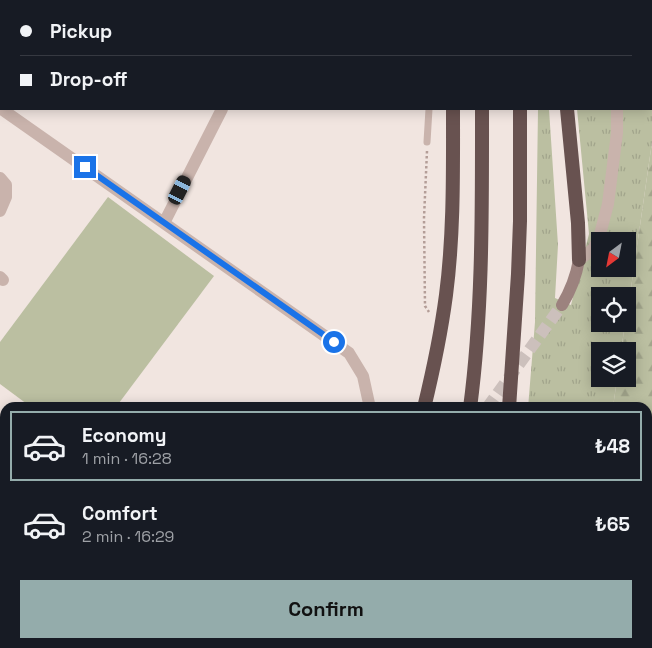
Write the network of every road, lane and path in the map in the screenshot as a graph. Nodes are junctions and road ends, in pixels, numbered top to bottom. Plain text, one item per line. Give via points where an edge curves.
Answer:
1 (3, 110) edge
2 (221, 110) edge
3 (429, 110) edge
4 (453, 110) edge
5 (482, 110) edge
6 (520, 110) edge
7 (567, 110) edge
8 (617, 110) edge
9 (427, 142) joint
10 (0, 178) edge
11 (0, 211) edge
12 (164, 223) junction
13 (579, 260) junction
14 (562, 305) tunnel mouth
15 (440, 327) junction
16 (369, 402) edge
17 (425, 402) edge
18 (471, 402) edge
19 (508, 402) edge

1 - 12 street
2 - 12 street
3 - 9 lane
4 - 15 highway via 451,232
5 - 18 highway via 480,284
6 - 19 highway via 518,274
7 - 13 highway
8 - 13 street via 608,204 599,238
9 - 15 path via 425,306
10 - 11 street via 6,185 6,197
12 - 16 street via 349,353 363,376
13 - 14 main road via 570,291
15 - 17 highway

